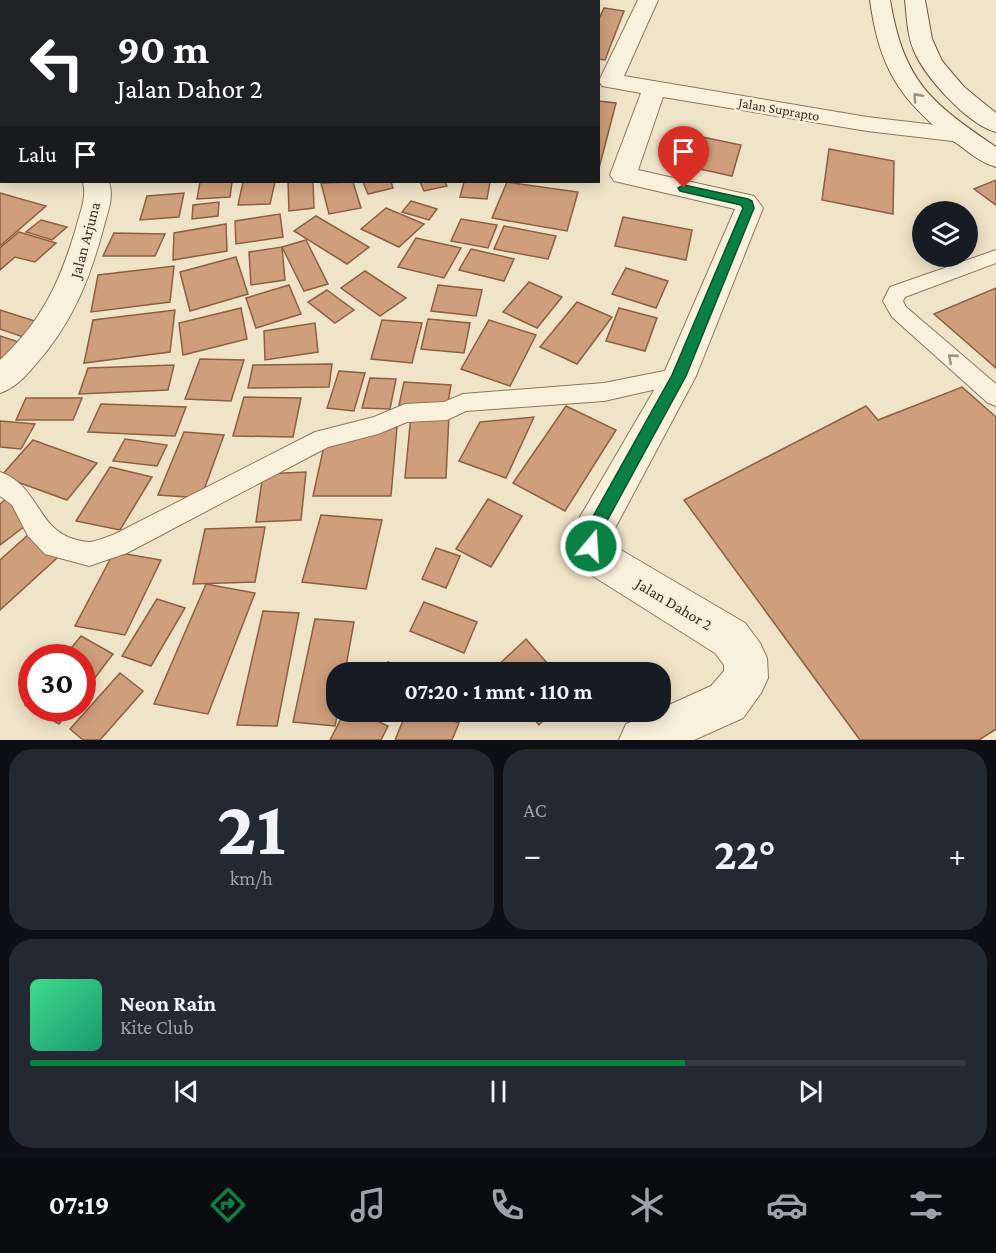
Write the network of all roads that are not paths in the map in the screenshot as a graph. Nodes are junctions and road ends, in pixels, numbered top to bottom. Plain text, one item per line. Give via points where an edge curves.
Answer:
1 (648, 0) edge
2 (880, 0) edge
3 (915, 0) edge
4 (604, 81) edge
5 (655, 88) junction
6 (996, 125) edge
7 (961, 135) junction
8 (996, 159) edge
9 (96, 183) edge
10 (996, 256) edge
11 (679, 376) junction
12 (0, 380) edge
13 (996, 397) edge
14 (0, 482) edge
15 (642, 740) edge

1 - 4 street
7 -> 2 street via 926,106 904,80 887,46
3 - 6 street via 924,49 935,68
4 - 5 street, Jalan Suprapto
5 - 7 street, Jalan Suprapto via 867,124
5 - 11 street, Jalan Dahor 2 via 623,175 749,206
7 - 8 street
9 - 12 street, Jalan Arjuna via 96,202 75,283 38,341
13 -> 10 lane via 898,312 893,301 897,292
11 - 14 lane via 604,392 463,403 447,411 405,413 378,425 323,439 118,545 89,554 54,546 20,498
11 - 15 street, Jalan Dahor 2 via 594,529 591,546 602,560 730,638 745,658 746,678 728,702

